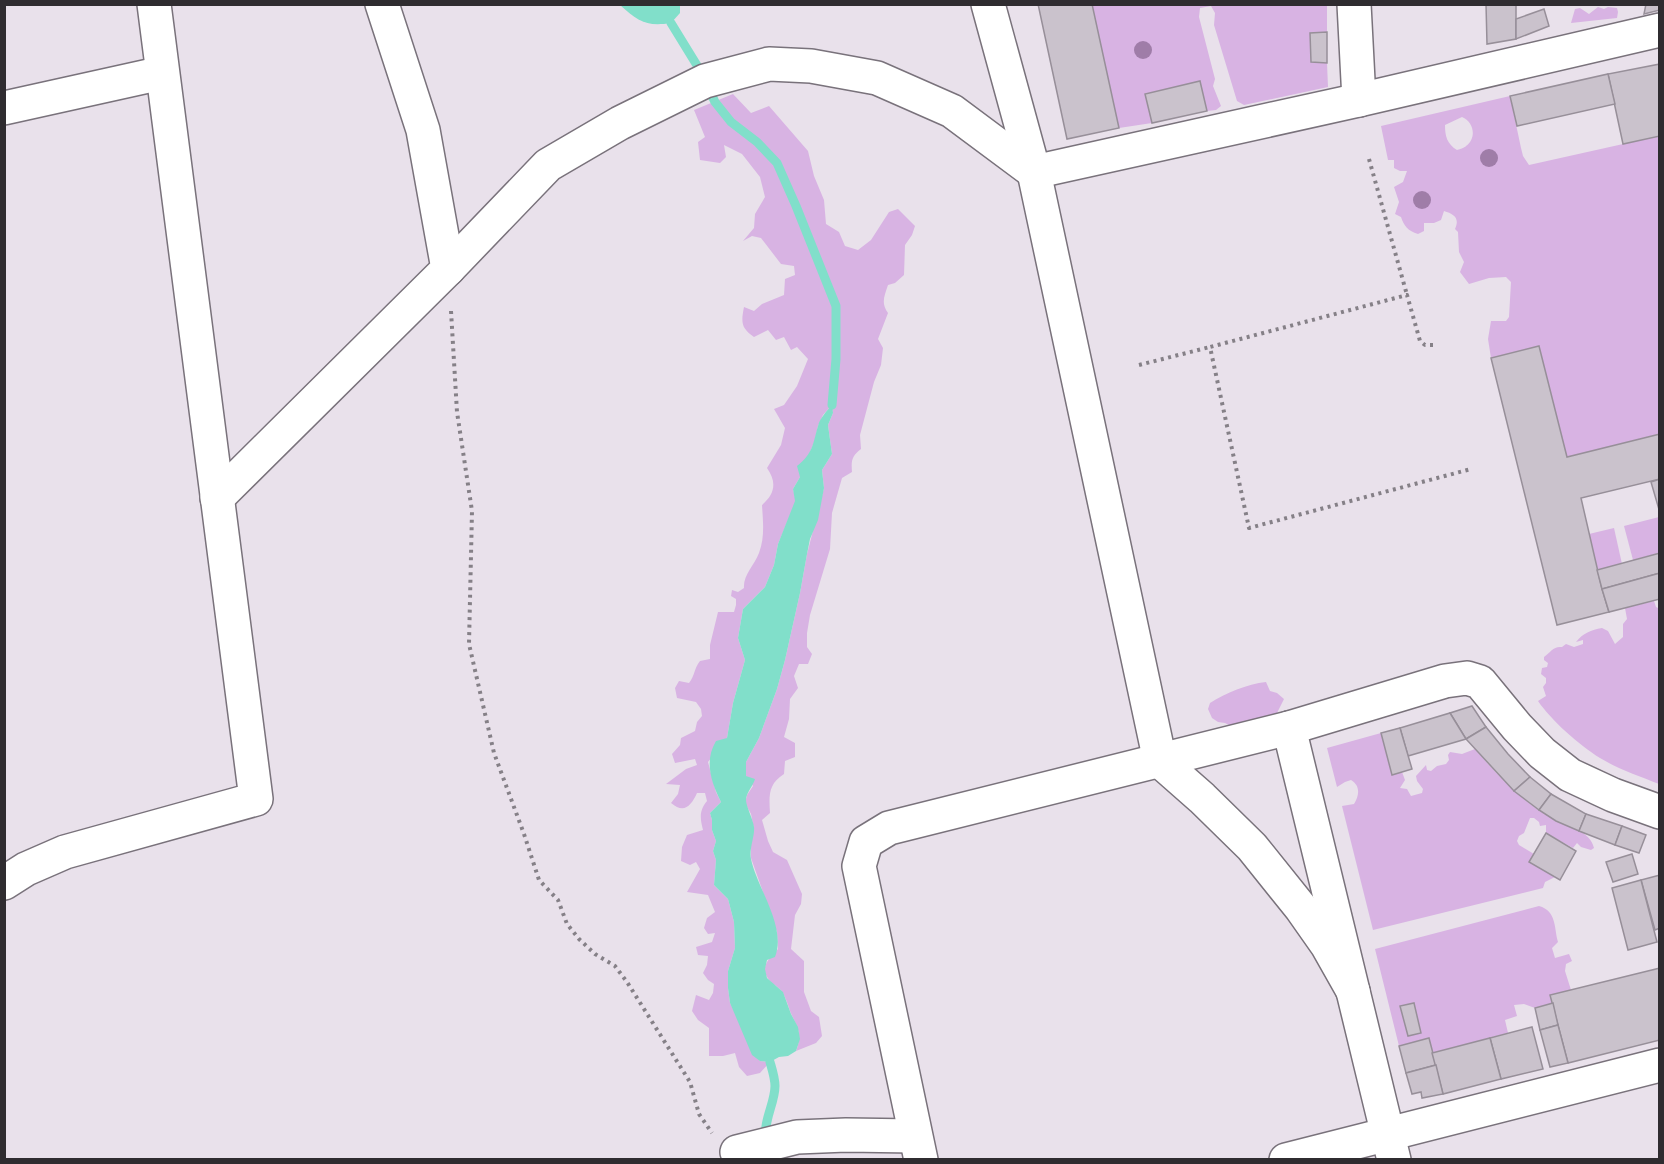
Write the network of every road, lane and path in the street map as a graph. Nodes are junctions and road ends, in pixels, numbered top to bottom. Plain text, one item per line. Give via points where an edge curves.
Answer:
1 (154, 4) edge
2 (382, 4) edge
3 (988, 4) edge
4 (1354, 4) edge
5 (1659, 30) edge
6 (162, 73) junction
7 (1359, 100) junction
8 (4, 108) edge
9 (1369, 159) dead end
10 (1034, 172) junction
11 (448, 269) junction
12 (1407, 295) junction
13 (1433, 345) dead end
14 (1210, 347) junction
15 (1139, 365) dead end
16 (1471, 469) dead end
17 (217, 498) junction
18 (1289, 728) junction
19 (1160, 761) junction
20 (1659, 812) edge
21 (4, 883) edge
22 (1353, 991) junction
23 (1659, 1065) edge
24 (1391, 1147) edge
25 (918, 1148) edge
26 (737, 1152) joint
27 (1286, 1160) edge

1 - 6 street
2 - 11 street via 423,130
3 - 10 street
4 - 7 street
5 - 7 street
6 - 8 street
6 - 17 street
7 - 10 street
9 - 12 path
10 - 11 street via 952,111 877,78 811,66 769,64 705,81 620,123 548,165
10 - 19 street
11 - 17 street
11 - 26 path via 457,412 472,511 469,644 494,753 539,880 558,900 567,924 579,939 615,966 690,1082 699,1114 711,1132
12 - 13 path via 1420,340
12 - 14 path
14 - 15 path
14 - 16 path via 1249,528
17 - 21 street via 256,799 65,852
18 - 19 street
18 - 20 street via 1445,681 1467,678 1480,682 1542,753 1570,775
18 - 22 street
19 - 22 street via 1252,847 1327,945
19 - 25 street via 889,828 866,842 859,866
22 - 24 street
23 - 24 street
24 - 27 street
25 - 26 street via 846,1135 797,1137

